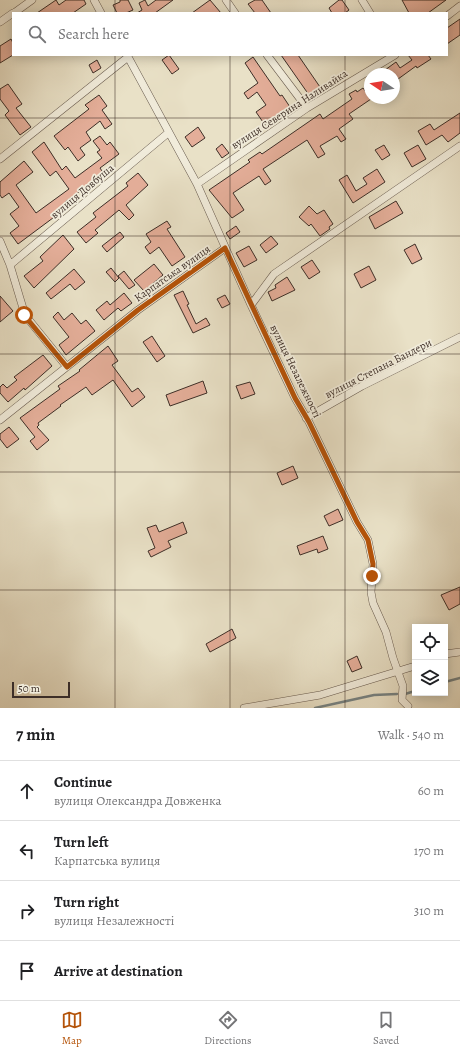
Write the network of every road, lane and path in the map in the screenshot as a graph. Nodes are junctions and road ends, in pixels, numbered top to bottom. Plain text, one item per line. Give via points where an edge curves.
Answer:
1 (32, 0) edge
2 (94, 0) edge
3 (226, 0) edge
4 (362, 0) edge
5 (460, 6) edge
6 (14, 12) edge
7 (100, 12) edge
8 (234, 12) edge
9 (369, 12) edge
10 (12, 14) edge
11 (448, 15) edge
12 (0, 22) edge
13 (127, 56) edge
14 (268, 56) edge
15 (393, 56) edge
16 (306, 108) junction
17 (168, 133) junction
18 (460, 146) edge
19 (0, 159) edge
20 (197, 184) junction
21 (0, 241) edge
22 (225, 248) junction
23 (10, 265) junction
24 (251, 305) junction
25 (460, 338) edge
26 (67, 367) junction
27 (306, 418) junction
28 (0, 420) edge
29 (460, 652) edge
30 (448, 654) edge
31 (412, 667) edge
32 (398, 671) junction
33 (408, 706) dead end
34 (244, 708) edge

1 - 6 street
2 - 7 street
3 - 8 street
4 - 9 street
5 - 11 street
10 - 12 street
13 - 17 street, вулиця Незалежності
13 - 19 street
14 - 16 street
15 - 16 street, вулиця Северина Наливайка
16 - 20 street, вулиця Северина Наливайка
17 - 20 street, вулиця Незалежності
17 - 23 street, вулиця Довбуша
18 - 24 street via 279,271
20 - 22 street, вулиця Незалежності
21 - 23 street
22 - 24 street, вулиця Незалежності
22 - 26 street, Карпатська вулиця via 138,310
23 - 26 street via 24,315
24 - 27 street, вулиця Незалежності
25 - 27 street, вулиця Степана Бандери via 362,386
26 - 28 street, Карпатська вулиця
27 - 32 street, вулиця Незалежності via 368,540 373,564 373,603 386,632
29 - 30 street
31 - 32 street
32 - 33 street, вулиця Незалежності via 403,686 402,700
32 - 34 street via 320,695

